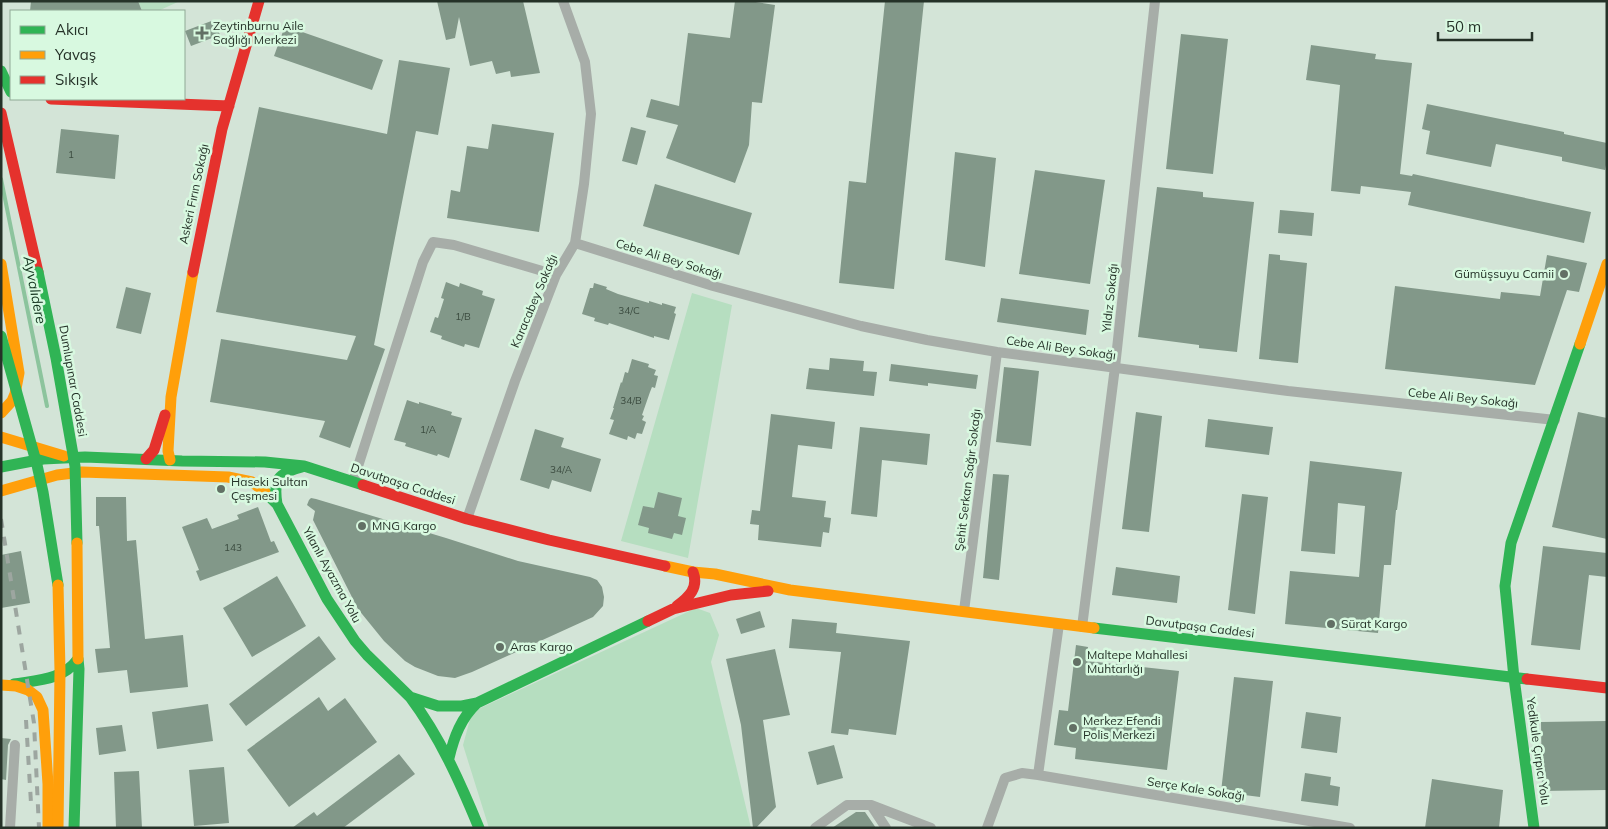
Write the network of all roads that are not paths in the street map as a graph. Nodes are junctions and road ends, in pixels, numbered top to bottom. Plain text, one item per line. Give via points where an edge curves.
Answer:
1 (259, 1) edge
2 (563, 1) edge
3 (1155, 1) edge
4 (1, 71) edge
5 (10, 90) edge
6 (76, 100) edge
7 (229, 106) junction
8 (1, 113) edge
9 (575, 243) junction
10 (1, 264) edge
11 (1607, 264) edge
12 (556, 274) junction
13 (1, 336) edge
14 (997, 352) junction
15 (1115, 367) junction
16 (171, 397) junction
17 (1, 413) edge
18 (1555, 420) junction
19 (1, 437) edge
20 (68, 457) junction
21 (146, 459) junction
22 (170, 460) junction
23 (304, 466) junction
24 (1, 467) edge
25 (354, 482) junction
26 (1, 491) edge
27 (277, 504) junction
28 (466, 519) junction
29 (693, 572) junction
30 (790, 590) junction
31 (673, 609) junction
32 (964, 611) junction
33 (1059, 624) junction
34 (1082, 627) junction
35 (78, 659) junction
36 (1514, 678) junction
37 (3, 685) edge
38 (1607, 688) edge
39 (410, 697) junction
40 (477, 703) junction
41 (15, 745) dead end
42 (449, 758) junction
43 (1038, 775) junction
44 (871, 805) junction
45 (6, 807) edge
46 (820, 826) edge
47 (10, 828) edge
48 (48, 828) edge
49 (58, 828) edge
50 (74, 828) edge
51 (479, 828) edge
52 (886, 828) edge
53 (932, 828) edge
54 (987, 828) edge
55 (1350, 828) edge
56 (1534, 828) edge

1 - 7 main road, Askeri Fırın Sokağı
2 - 9 street, Karacabey Sokağı via 585,62 592,114
3 - 15 street, Yıldız Sokağı
4 - 5 main road
6 - 7 main road
7 - 16 main road, Askeri Fırın Sokağı via 194,263
8 - 35 main road, Dumlupınar Caddesi, bridge via 38,272 75,466
9 - 12 street, Karacabey Sokağı
9 - 14 street, Cebe Ali Bey Sokağı via 713,286 862,326
10 - 17 main road via 19,373 12,401
11 - 18 main road, Yedikule Çırpıcı Yolu
12 - 25 street via 433,242 423,262
12 - 28 street, Karacabey Sokağı via 514,381
13 - 49 main road, bridge via 37,465 58,585
14 - 15 street, Cebe Ali Bey Sokağı
14 - 32 street, Şehit Serkan Sağır Sokağı
15 - 18 street, Cebe Ali Bey Sokağı
15 - 34 street, Yıldız Sokağı
16 - 21 main road, Askeri Fırın Sokağı via 154,450
16 - 22 main road, Askeri Fırın Sokağı
18 - 36 main road, Yedikule Çırpıcı Yolu via 1511,543 1505,586
19 - 20 main road
20 - 21 main road, Davutpaşa Caddesi
20 - 24 main road, Davutpaşa Caddesi
21 - 22 main road, Davutpaşa Caddesi
22 - 23 main road, Davutpaşa Caddesi
23 - 25 main road, Davutpaşa Caddesi
23 - 27 main road via 280,475 275,488
25 - 28 main road, Davutpaşa Caddesi
26 - 27 main road via 82,472 228,477 252,482
27 - 39 main road, Yılanlı Ayazma Yolu via 350,634
28 - 29 main road, Davutpaşa Caddesi
29 - 30 main road, Davutpaşa Caddesi
29 - 31 main road via 694,591
30 - 31 main road, Davutpaşa Caddesi via 738,593
30 - 32 main road, Davutpaşa Caddesi
31 - 40 main road, Davutpaşa Caddesi
32 - 33 main road, Davutpaşa Caddesi
33 - 34 main road, Davutpaşa Caddesi
33 - 43 street
34 - 36 main road, Davutpaşa Caddesi
35 - 37 main road via 68,672 52,678
35 - 50 main road, Dumlupınar Caddesi
36 - 38 main road, Davutpaşa Caddesi
36 - 56 main road, Yedikule Çırpıcı Yolu
37 - 48 main road via 26,688 40,700
39 - 40 main road via 438,706
39 - 42 main road, Yılanlı Ayazma Yolu
40 - 42 main road via 465,715
41 - 45 street
42 - 51 main road, Yılanlı Ayazma Yolu
43 - 54 street, Serçe Kale Sokağı via 1022,773 1005,778
43 - 55 street, Serçe Kale Sokağı
44 - 46 street via 847,806
44 - 52 street
44 - 53 street
45 - 47 street

